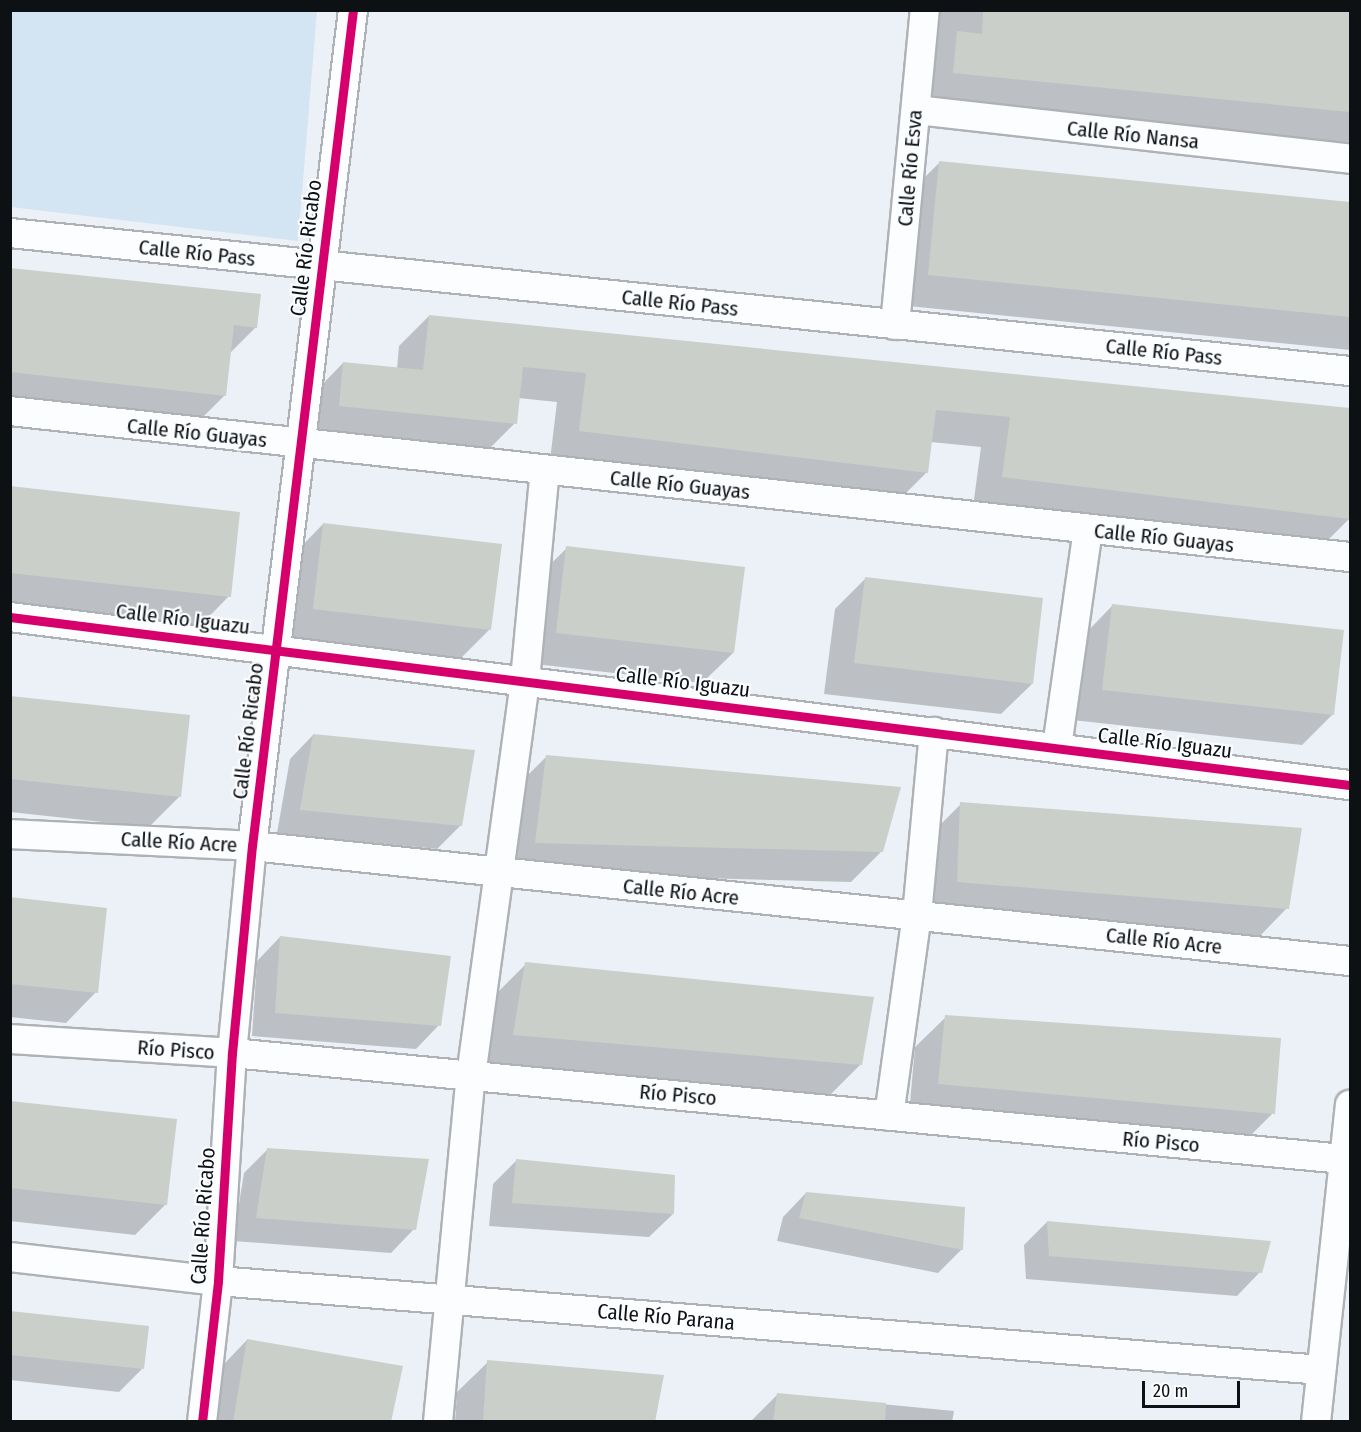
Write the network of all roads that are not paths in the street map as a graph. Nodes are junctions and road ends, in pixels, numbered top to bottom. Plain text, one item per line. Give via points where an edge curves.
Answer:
1 (353, 10) edge
2 (925, 10) edge
3 (915, 110) junction
4 (1350, 159) edge
5 (10, 233) edge
6 (322, 267) junction
7 (895, 325) junction
8 (1350, 371) edge
9 (10, 411) edge
10 (301, 444) junction
11 (545, 470) junction
12 (1088, 530) junction
13 (1350, 557) edge
14 (10, 617) edge
15 (277, 649) junction
16 (525, 680) junction
17 (934, 732) junction
18 (1057, 747) junction
19 (1350, 785) edge
20 (10, 834) edge
21 (252, 846) junction
22 (499, 874) junction
23 (917, 915) junction
24 (1350, 961) edge
25 (10, 1040) edge
26 (232, 1053) junction
27 (471, 1076) junction
28 (1350, 1105) edge
29 (889, 1116) junction
30 (1344, 1159) junction
31 (10, 1257) edge
32 (218, 1281) junction
33 (447, 1299) junction
34 (1321, 1370) junction
35 (202, 1422) edge
36 (438, 1422) edge
37 (1316, 1422) edge

1 - 6 street, Calle Río Ricabo
2 - 3 street, Calle Río Esva
3 - 4 street, Calle Río Nansa
3 - 7 street, Calle Río Esva
5 - 6 street, Calle Río Pass
6 - 7 street, Calle Río Pass
6 - 10 street, Calle Río Ricabo
7 - 8 street, Calle Río Pass
9 - 10 street, Calle Río Guayas
10 - 11 street, Calle Río Guayas
10 - 15 street, Calle Río Ricabo
11 - 12 street, Calle Río Guayas
11 - 16 street
12 - 13 street, Calle Río Guayas
12 - 18 street
14 - 15 street, Calle Río Iguazu
15 - 16 street, Calle Río Iguazu
15 - 21 street, Calle Río Ricabo
16 - 17 street, Calle Río Iguazu
16 - 22 street
17 - 18 street, Calle Río Iguazu
17 - 23 street
18 - 19 street, Calle Río Iguazu
20 - 21 street, Calle Río Acre
21 - 22 street, Calle Río Acre
21 - 26 street, Calle Río Ricabo
22 - 23 street, Calle Río Acre
22 - 27 street
23 - 24 street, Calle Río Acre
23 - 29 street
25 - 26 street, Río Pisco
26 - 27 street, Río Pisco
26 - 32 street, Calle Río Ricabo
27 - 29 street, Río Pisco
27 - 33 street
28 - 30 street
29 - 30 street, Río Pisco
30 - 34 street
31 - 32 street, Calle Río Parana
32 - 33 street, Calle Río Parana
32 - 35 street, Calle Río Ricabo
33 - 34 street, Calle Río Parana
33 - 36 street
34 - 37 street

